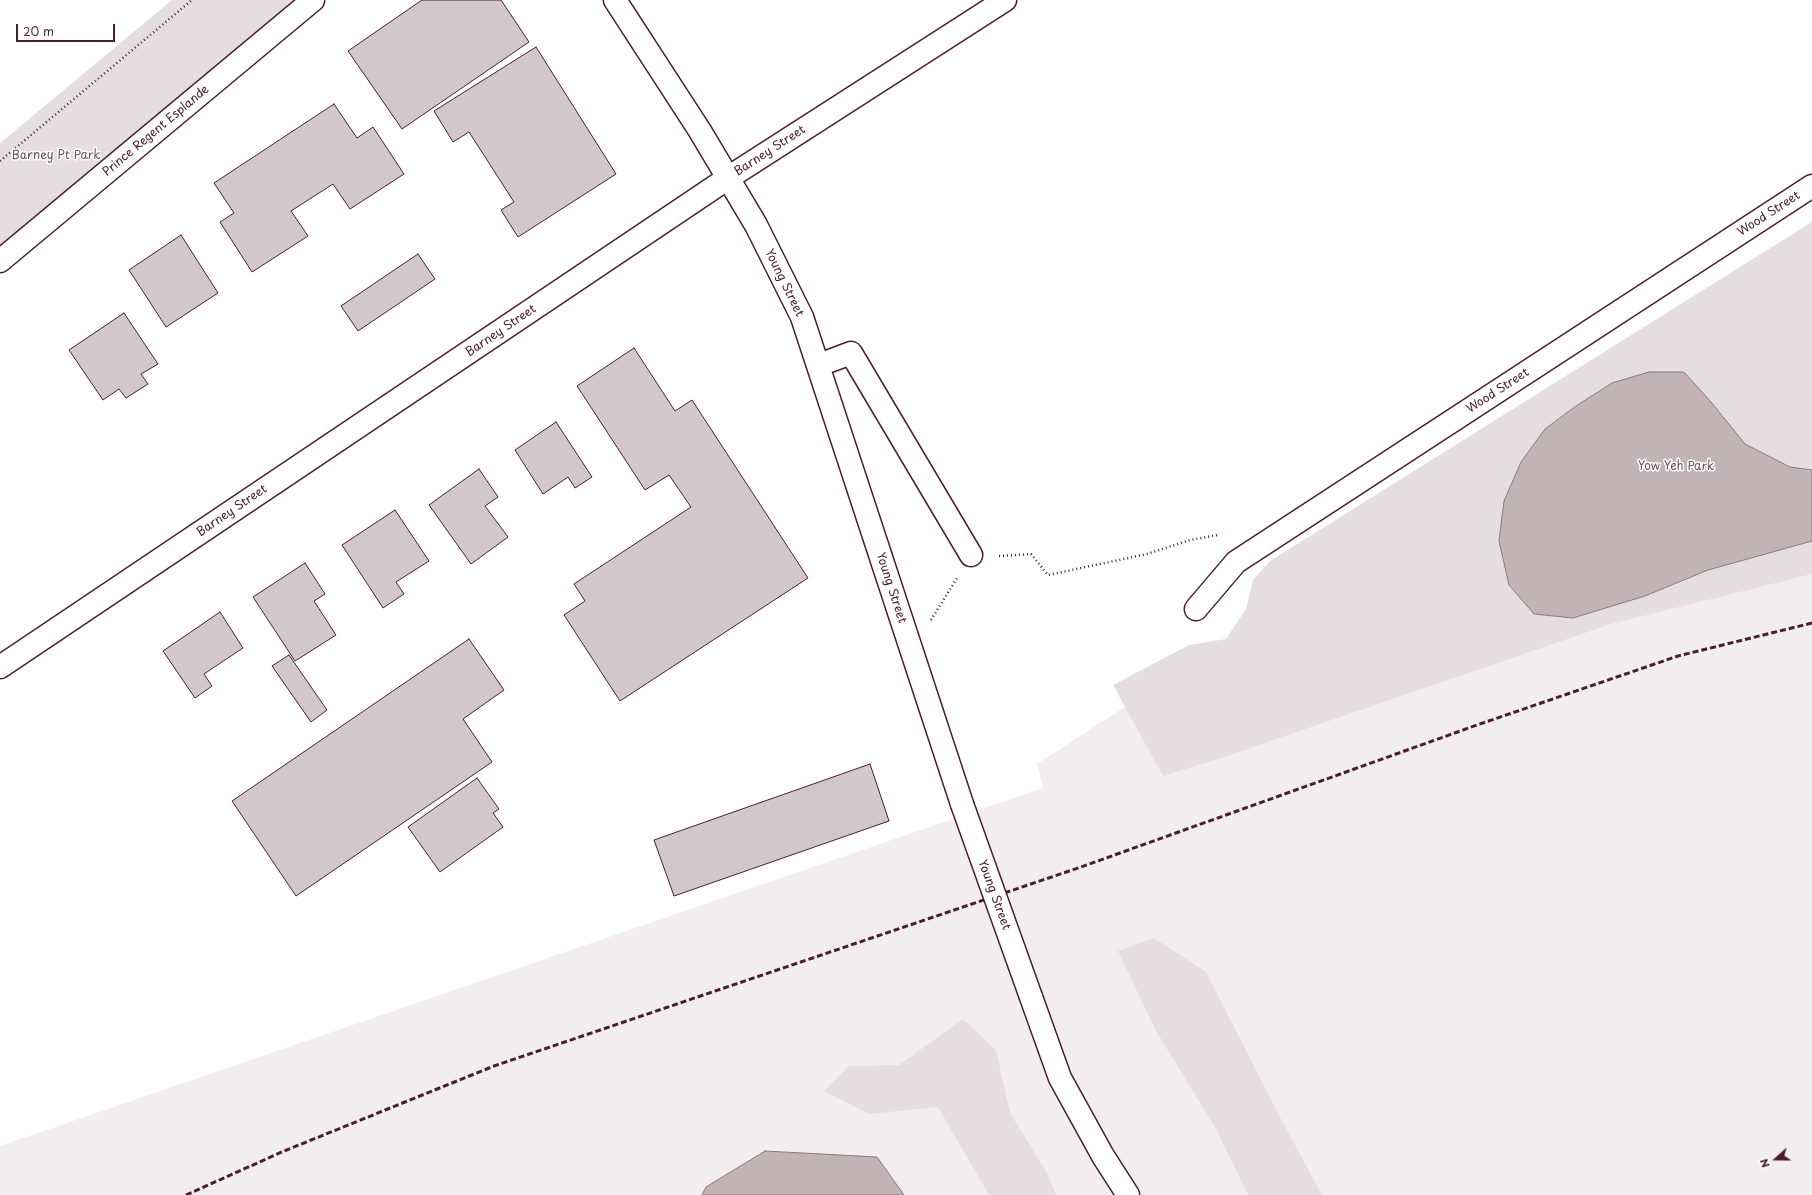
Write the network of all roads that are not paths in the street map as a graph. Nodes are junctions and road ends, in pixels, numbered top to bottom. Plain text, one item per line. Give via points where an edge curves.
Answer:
1 (313, 0) edge
2 (615, 0) edge
3 (1005, 0) edge
4 (728, 178) junction
5 (1812, 186) edge
6 (0, 261) edge
7 (818, 365) junction
8 (971, 555) road end
9 (1196, 609) dead end
10 (0, 667) edge
11 (1128, 1195) edge

1 - 6 street, Prince Regent Esplande
2 - 4 street, Young Street
3 - 4 street, Barney Street
4 - 7 street, Young Street via 756,225 802,317
4 - 10 street, Barney Street
5 - 9 street, Wood Street via 1236,562
7 - 8 street via 851,353
7 - 11 street, Young Street, bridge via 962,804 1060,1078 1103,1156

